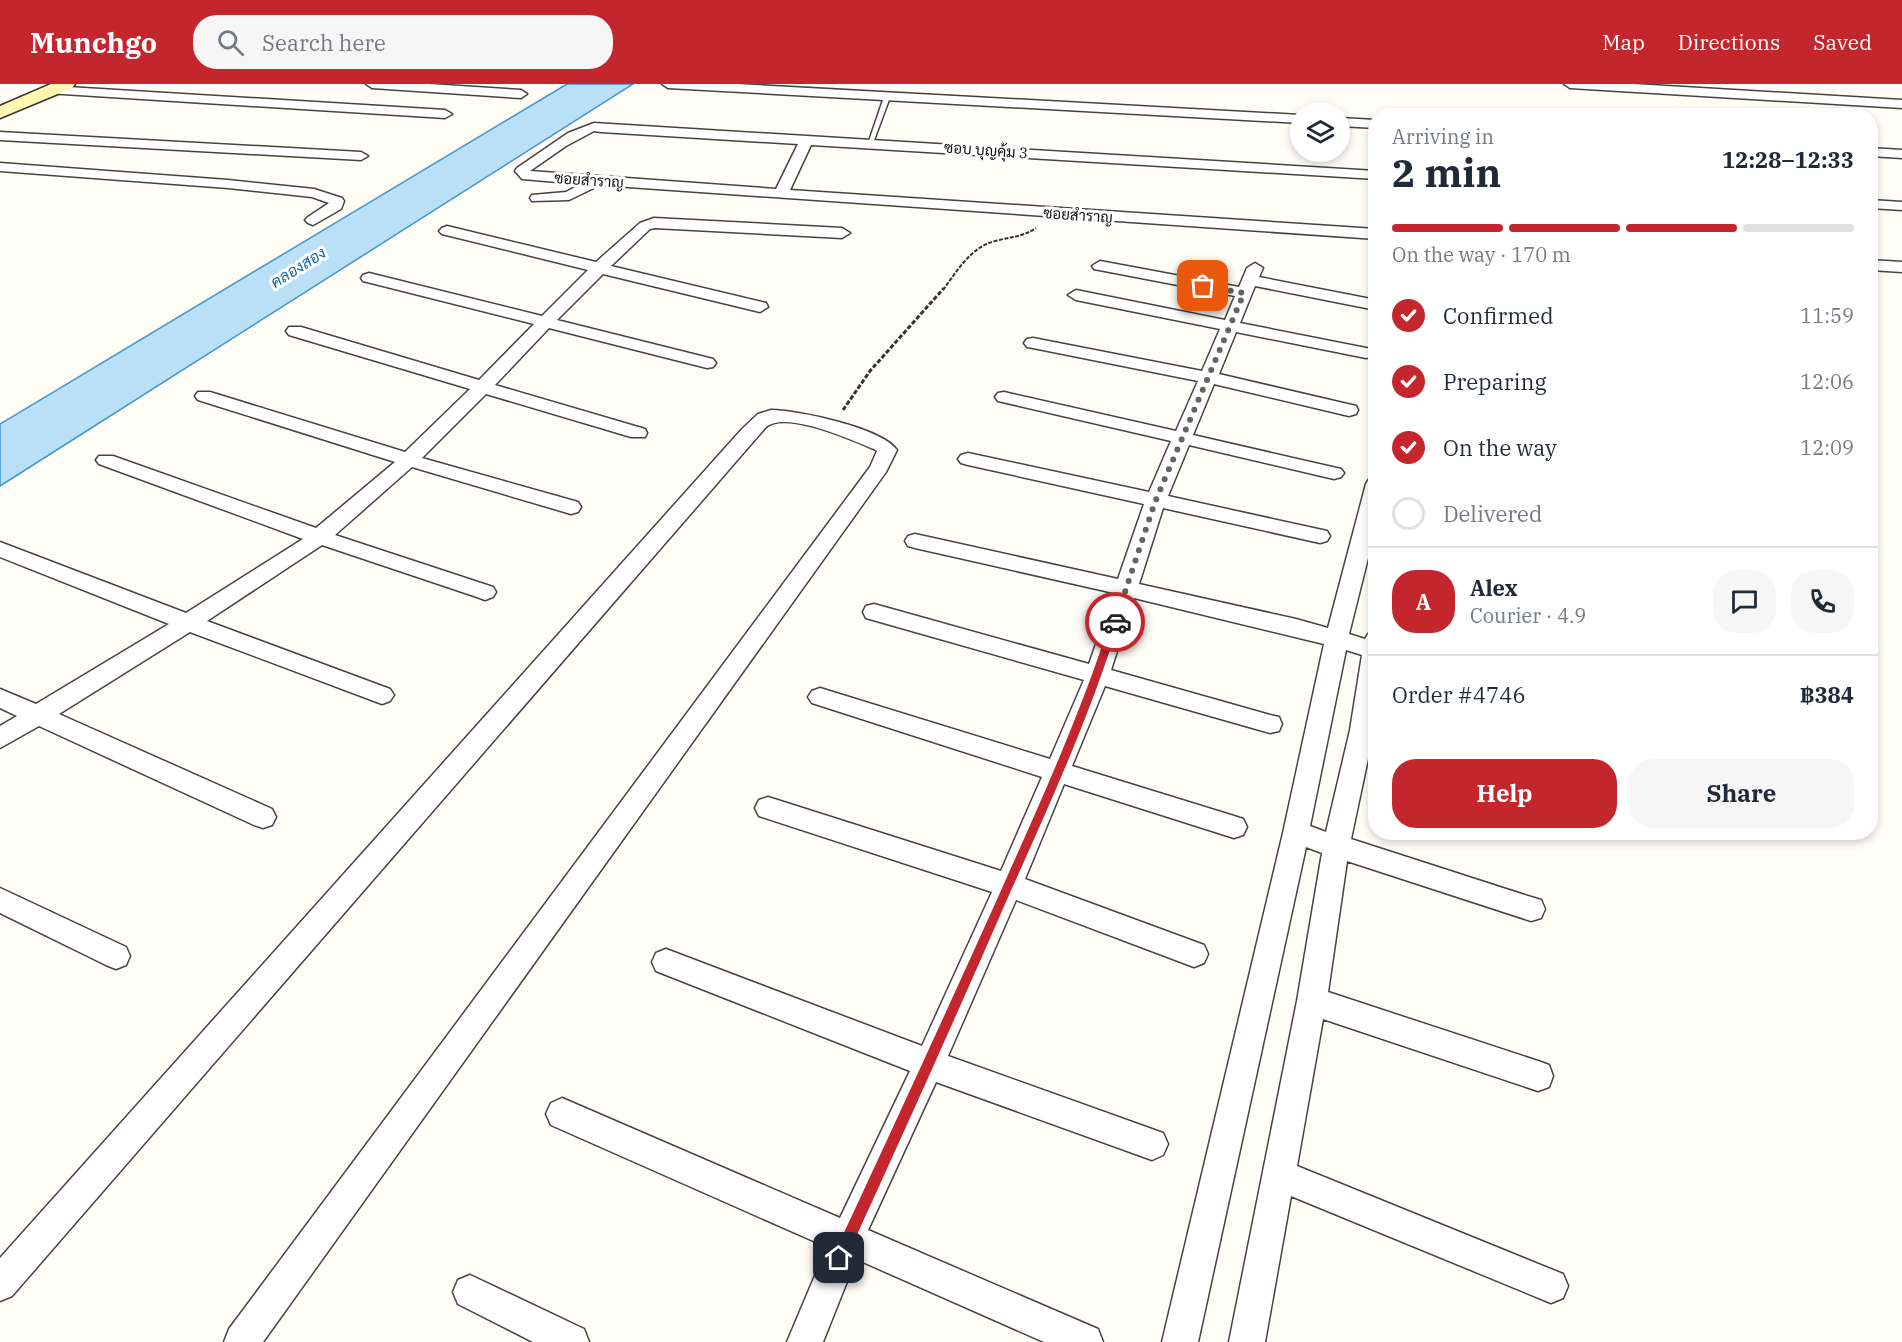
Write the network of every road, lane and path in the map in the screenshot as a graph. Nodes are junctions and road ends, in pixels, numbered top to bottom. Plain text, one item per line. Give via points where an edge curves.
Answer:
1 (372, 84) edge
2 (668, 84) edge
3 (867, 84) edge
4 (1570, 84) edge
5 (709, 86) edge
6 (58, 87) edge
7 (521, 94) dead end
8 (858, 95) junction
9 (887, 97) junction
10 (1902, 104) edge
11 (0, 113) edge
12 (445, 114) dead end
13 (1290, 118) edge
14 (1350, 123) edge
15 (1368, 124) edge
16 (596, 126) joint
17 (0, 136) edge
18 (807, 139) junction
19 (870, 143) junction
20 (1878, 152) edge
21 (1902, 154) edge
22 (361, 156) dead end
23 (0, 167) edge
24 (1368, 174) edge
25 (599, 180) junction
26 (782, 192) junction
27 (537, 198) dead end
28 (1878, 204) edge
29 (1902, 206) edge
30 (1050, 213) junction
31 (313, 220) dead end
32 (447, 231) dead end
33 (842, 233) dead end
34 (1368, 233) edge
35 (1100, 266) dead end
36 (1878, 266) edge
37 (1902, 267) edge
38 (597, 268) junction
39 (369, 278) dead end
40 (1249, 280) junction
41 (1076, 295) dead end
42 (1368, 303) edge
43 (760, 307) dead end
44 (543, 323) junction
45 (1229, 326) junction
46 (295, 331) dead end
47 (1034, 343) dead end
48 (1366, 353) dead end
49 (707, 363) dead end
50 (1207, 377) junction
51 (486, 386) junction
52 (204, 396) dead end
53 (1004, 397) dead end
54 (1348, 410) dead end
55 (831, 428) junction
56 (638, 433) dead end
57 (1182, 437) junction
58 (968, 459) dead end
59 (106, 460) dead end
60 (409, 460) junction
61 (1334, 473) dead end
62 (1155, 502) junction
63 (571, 507) dead end
64 (1368, 515) edge
65 (1320, 536) dead end
66 (319, 537) junction
67 (915, 541) dead end
68 (0, 549) edge
69 (1125, 589) junction
70 (485, 592) dead end
71 (874, 612) dead end
72 (189, 623) junction
73 (1336, 641) junction
74 (1368, 644) edge
75 (1098, 676) junction
76 (382, 694) dead end
77 (820, 697) dead end
78 (0, 698) edge
79 (37, 715) junction
80 (1270, 724) dead end
81 (1368, 735) edge
82 (0, 738) edge
83 (1056, 772) junction
84 (768, 808) dead end
85 (263, 817) dead end
86 (1234, 827) dead end
87 (1296, 833) junction
88 (1336, 846) junction
89 (1008, 885) junction
90 (0, 900) edge
91 (1531, 909) dead end
92 (1194, 954) dead end
93 (116, 956) dead end
94 (666, 962) dead end
95 (1312, 1001) junction
96 (929, 1064) junction
97 (1538, 1076) dead end
98 (562, 1114) dead end
99 (1152, 1144) dead end
100 (1280, 1175) junction
101 (848, 1237) junction
102 (0, 1284) edge
103 (1551, 1286) dead end
104 (470, 1292) dead end
105 (242, 1342) edge
106 (571, 1342) edge
107 (805, 1342) edge
108 (1084, 1342) edge
109 (1180, 1342) edge
110 (1247, 1342) edge

1 - 7 street
2 - 5 street
3 - 8 street
4 - 10 street
5 - 8 street
6 - 11 street
6 - 12 street
8 - 9 street
9 - 13 street
9 - 19 lane
14 - 15 street
16 - 18 street, ซอบ บุญคุ้ม 3
16 - 25 street, ซอยสำราญ via 564,141 522,171 527,176
17 - 22 street
18 - 19 street, ซอบ บุญคุ้ม 3
18 - 26 street
19 - 24 street, ซอบ บุญคุ้ม 3
20 - 21 street
23 - 31 street via 228,184 314,194 337,201 336,206
25 - 26 street, ซอยสำราญ
25 - 27 street via 570,196
26 - 30 street, ซอยสำราญ
28 - 29 street
30 - 34 street, ซอยสำราญ
30 - 55 path via 1027,236 992,241 972,254 870,371
32 - 38 street
33 - 38 street via 654,223 645,226
35 - 40 street
36 - 37 street
38 - 43 street
38 - 44 street
39 - 44 street
40 - 42 street
40 - 45 street
41 - 45 street
44 - 49 street
44 - 51 street
45 - 48 street
45 - 50 street
46 - 51 street
47 - 50 street
50 - 54 street
50 - 57 street
51 - 56 street
51 - 60 street
52 - 60 street
53 - 57 street
55 - 102 street via 772,416 749,433
55 - 105 street via 882,445 887,450 879,468
57 - 61 street
57 - 62 street
58 - 62 street
59 - 66 street
60 - 63 street
60 - 66 street
62 - 65 street
62 - 69 street
64 - 73 street
66 - 70 street
66 - 72 street
67 - 69 street
68 - 72 street
69 - 73 street via 1296,627
69 - 75 street
71 - 75 street
72 - 76 street
72 - 79 street
73 - 74 street
73 - 87 street
75 - 80 street
75 - 83 street
77 - 83 street
78 - 79 street
79 - 82 street
79 - 85 street
81 - 88 street
83 - 86 street
83 - 89 street
84 - 89 street
87 - 88 street
87 - 109 street
88 - 91 street
88 - 95 street
89 - 92 street
89 - 96 street
90 - 93 street
94 - 96 street
95 - 97 street
95 - 100 street
96 - 99 street
96 - 101 street
98 - 101 street
100 - 103 street
100 - 110 street
101 - 107 street
101 - 108 street
104 - 106 street

